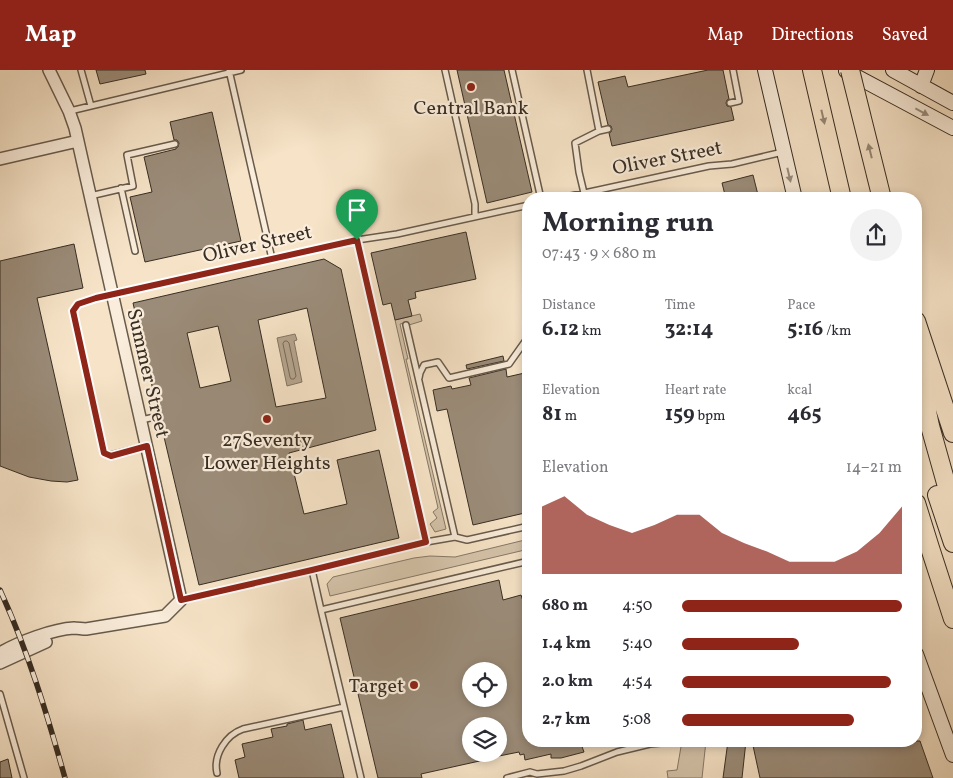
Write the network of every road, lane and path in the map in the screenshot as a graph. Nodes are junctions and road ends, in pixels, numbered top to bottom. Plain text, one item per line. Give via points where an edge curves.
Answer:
1 (49, 70) edge
2 (81, 70) edge
3 (241, 70) edge
4 (447, 70) edge
5 (512, 70) edge
6 (587, 70) edge
7 (733, 70) edge
8 (765, 70) edge
9 (812, 70) edge
10 (844, 70) edge
11 (850, 70) edge
12 (893, 70) edge
13 (928, 70) edge
14 (230, 71) edge
15 (921, 86) junction
16 (891, 96) junction
17 (730, 103) dead end
18 (953, 104) edge
19 (91, 106) junction
20 (69, 111) junction
21 (953, 128) edge
22 (608, 129) dead end
23 (599, 131) junction
24 (78, 141) junction
25 (175, 144) dead end
26 (784, 152) junction
27 (0, 159) edge
28 (121, 188) junction
29 (539, 192) edge
30 (584, 192) edge
31 (589, 192) edge
32 (793, 192) edge
33 (840, 192) edge
34 (880, 192) edge
35 (90, 196) junction
36 (522, 206) edge
37 (475, 216) junction
38 (357, 240) junction
39 (135, 251) dead end
40 (272, 259) junction
41 (112, 294) junction
42 (406, 325) dead end
43 (922, 339) edge
44 (522, 346) edge
45 (419, 384) junction
46 (922, 387) edge
47 (159, 416) dead end
48 (141, 420) junction
49 (953, 433) edge
50 (922, 438) edge
51 (147, 446) junction
52 (953, 508) edge
53 (922, 522) edge
54 (522, 528) edge
55 (455, 537) junction
56 (426, 542) junction
57 (953, 542) edge
58 (522, 563) edge
59 (312, 570) junction
60 (181, 600) junction
61 (321, 610) junction
62 (953, 619) edge
63 (86, 629) junction
64 (0, 653) edge
65 (0, 663) edge
66 (922, 671) edge
67 (0, 694) edge
68 (344, 707) junction
69 (638, 747) edge
70 (953, 756) edge
71 (217, 773) dead end
72 (24, 778) edge
73 (362, 778) edge
74 (507, 778) edge

1 - 20 street, Summer Street
2 - 19 lane
3 - 14 lane
4 - 37 lane
5 - 29 lane
6 - 23 lane
7 - 17 lane via 739,102
8 - 26 main road
9 -> 33 highway
10 - 16 main road
34 -> 11 highway, bridge
12 - 15 main road
13 - 15 main road
14 - 19 lane
14 - 40 lane
15 - 16 main road
15 - 18 main road
16 -> 21 main road
19 - 20 lane
20 - 24 street, Summer Street
22 - 23 lane
23 - 30 lane via 575,143
24 - 27 street
24 - 35 street, Summer Street
25 - 28 lane via 126,155 133,186
26 - 31 lane, Oliver Street
26 -> 32 main road
28 - 35 lane
28 - 39 lane
35 - 41 street, Summer Street
36 - 37 lane, Oliver Street
37 - 38 lane, Oliver Street
38 - 40 lane, Oliver Street
38 - 56 lane
40 - 41 lane, Oliver Street
41 - 48 street, Summer Street
41 - 51 lane, Oliver Street via 78,304 73,311 104,453 111,456
42 - 45 lane
43 - 49 highway
44 - 45 lane via 509,364 449,378 438,362 424,365
45 - 55 lane
46 - 52 highway
47 - 48 lane
48 - 51 street, Summer Street
50 - 57 highway
51 - 60 street, Summer Street
53 - 62 highway
54 - 55 lane via 467,540
55 - 56 lane
56 - 59 lane
58 - 61 lane
59 - 60 lane
59 - 61 lane
60 - 63 street via 165,616
61 - 68 lane
63 - 64 street via 51,632
63 - 65 street via 76,635 53,639
66 - 70 main road
67 - 72 lane
68 - 71 lane via 237,731 220,752 216,761
68 - 73 lane
69 - 74 lane via 564,772 530,772

